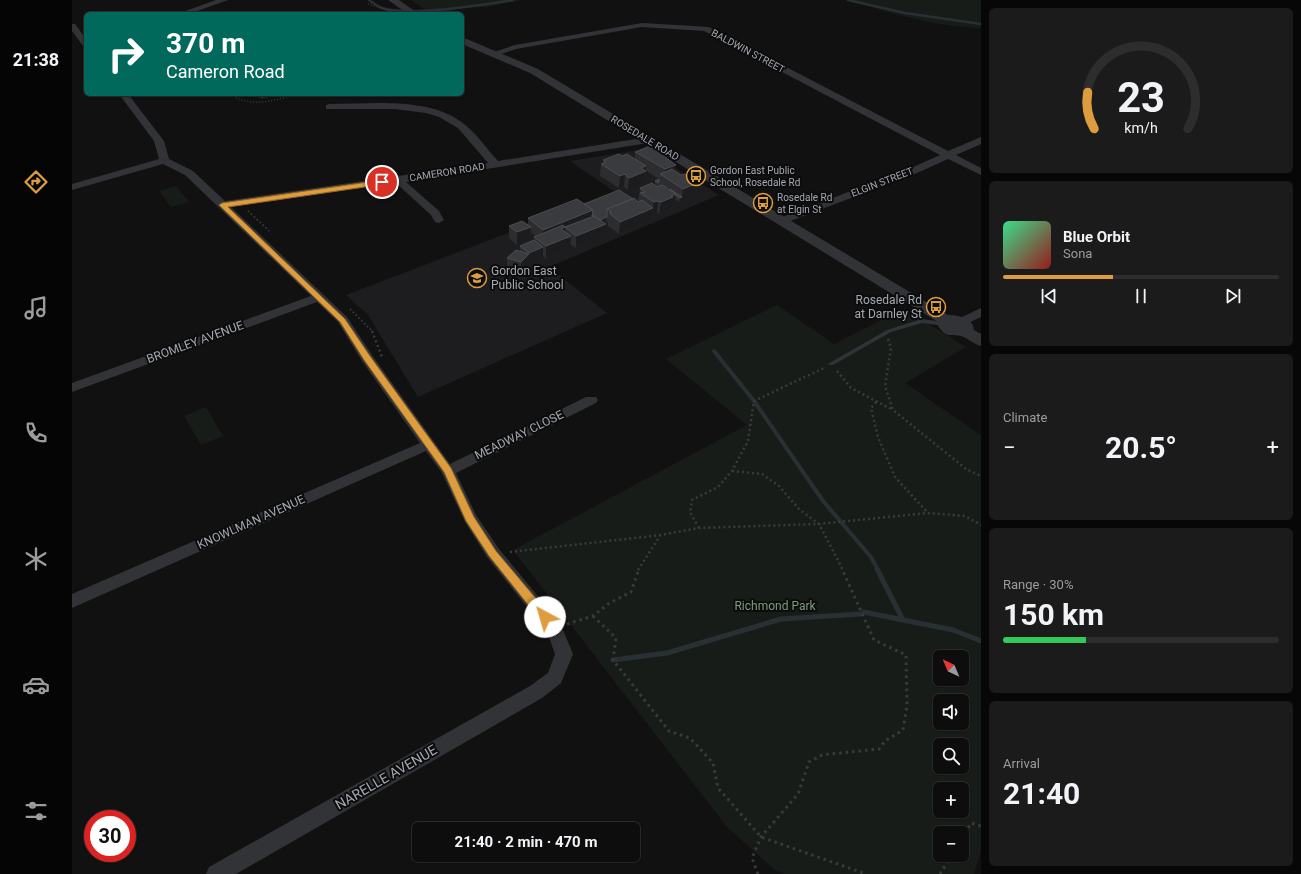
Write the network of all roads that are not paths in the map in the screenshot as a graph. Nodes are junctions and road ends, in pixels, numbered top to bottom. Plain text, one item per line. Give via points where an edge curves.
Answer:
1 (224, 0) edge
2 (393, 0) edge
3 (187, 12) edge
4 (410, 12) edge
5 (72, 26) edge
6 (84, 41) edge
7 (464, 41) edge
8 (495, 53) junction
9 (125, 96) edge
10 (329, 107) dead end
11 (648, 140) junction
12 (981, 140) edge
13 (948, 155) junction
14 (164, 161) junction
15 (496, 165) junction
16 (981, 172) edge
17 (398, 180) junction
18 (72, 187) edge
19 (222, 205) junction
20 (439, 220) dead end
21 (781, 221) junction
22 (318, 296) junction
23 (981, 312) edge
24 (945, 322) junction
25 (963, 327) junction
26 (981, 341) edge
27 (831, 364) road end
28 (72, 388) edge
29 (591, 400) dead end
30 (430, 444) junction
31 (448, 471) junction
32 (72, 601) edge
33 (216, 874) edge

1 - 3 street
2 - 4 street
5 - 6 street
7 - 8 street, ROSEDALE ROAD
8 - 11 street, ROSEDALE ROAD via 534,70
8 - 13 street, BALDWIN STREET via 515,47 642,25 706,29
9 - 14 street via 159,141
10 - 15 street via 416,108 435,112 457,123
11 - 15 street, CAMERON ROAD
11 - 21 street, ROSEDALE ROAD
12 - 13 street, ELGIN STREET
13 - 16 street, BALDWIN STREET
13 - 21 street, ELGIN STREET via 913,171
14 - 18 street
14 - 19 street via 189,173
15 - 17 street, CAMERON ROAD
17 - 19 street, CAMERON ROAD
17 - 20 street via 435,212
19 - 22 street
21 - 24 street, ROSEDALE ROAD
22 - 28 street, BROMLEY AVENUE
22 - 30 street via 343,320 367,358
23 - 25 street
24 - 25 street, ROSEDALE ROAD via 946,328 952,331
24 - 27 lane via 922,321 886,332
25 - 26 street
29 - 31 street, MEADWAY CLOSE
30 - 31 street
30 - 32 street, KNOWLMAN AVENUE
31 - 33 street, NARELLE AVENUE via 470,518 493,553 554,628 564,654 555,678 536,692

